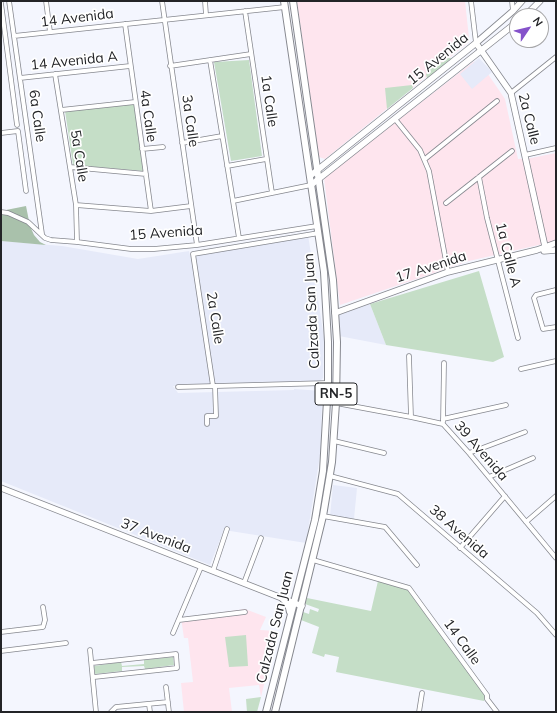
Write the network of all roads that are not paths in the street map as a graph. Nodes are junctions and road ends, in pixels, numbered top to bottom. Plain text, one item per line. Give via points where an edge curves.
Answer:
1 (8, 1) edge
2 (46, 1) edge
3 (162, 1) edge
4 (205, 1) edge
5 (293, 1) edge
6 (471, 1) edge
7 (1, 3) edge
8 (285, 4) edge
9 (245, 11) junction
10 (509, 14) edge
11 (206, 15) junction
12 (164, 19) junction
13 (125, 24) junction
14 (509, 28) edge
15 (50, 32) junction
16 (3, 35) edge
17 (14, 36) junction
18 (493, 41) junction
19 (476, 43) junction
20 (481, 50) junction
21 (251, 54) junction
22 (556, 57) edge
23 (488, 59) junction
24 (210, 60) junction
25 (130, 66) junction
26 (170, 66) junction
27 (55, 74) junction
28 (20, 78) junction
29 (511, 93) junction
30 (497, 101) dead end
31 (135, 102) junction
32 (60, 110) junction
33 (395, 119) junction
34 (17, 125) dead end
35 (1, 133) edge
36 (222, 136) junction
37 (182, 143) junction
38 (163, 147) dead end
39 (556, 148) edge
40 (142, 149) junction
41 (512, 150) dead end
42 (525, 155) junction
43 (425, 158) junction
44 (266, 160) junction
45 (227, 166) junction
46 (70, 167) junction
47 (318, 170) junction
48 (146, 174) junction
49 (310, 176) junction
50 (479, 177) junction
51 (319, 179) junction
52 (311, 185) junction
53 (26, 191) dead end
54 (272, 193) junction
55 (233, 201) junction
56 (446, 203) dead end
57 (76, 205) junction
58 (191, 206) junction
59 (151, 211) junction
60 (1, 212) edge
61 (318, 226) junction
62 (319, 233) junction
63 (42, 234) junction
64 (239, 238) junction
65 (77, 242) junction
66 (556, 243) edge
67 (197, 244) junction
68 (546, 249) junction
69 (556, 250) edge
70 (498, 259) junction
71 (448, 272) junction
72 (556, 290) edge
73 (335, 314) junction
74 (556, 327) edge
75 (518, 338) dead end
76 (409, 356) dead end
77 (556, 362) edge
78 (444, 363) dead end
79 (521, 369) dead end
80 (328, 383) junction
81 (214, 386) junction
82 (178, 387) dead end
83 (336, 403) junction
84 (506, 405) dead end
85 (411, 417) junction
86 (443, 422) junction
87 (207, 424) dead end
88 (525, 432) dead end
89 (334, 441) junction
90 (384, 452) dead end
91 (469, 453) junction
92 (533, 458) dead end
93 (330, 476) junction
94 (489, 477) junction
95 (1, 488) edge
96 (505, 496) junction
97 (556, 496) edge
98 (323, 516) junction
99 (526, 522) junction
100 (227, 529) dead end
101 (262, 538) dead end
102 (460, 548) junction
103 (556, 557) edge
104 (312, 560) junction
105 (417, 565) dead end
106 (201, 566) junction
107 (213, 571) junction
108 (244, 584) junction
109 (283, 598) junction
110 (293, 602) junction
111 (302, 606) junction
112 (43, 607) dead end
113 (245, 612) dead end
114 (291, 614) junction
115 (180, 618) junction
116 (1, 632) edge
117 (174, 633) dead end
118 (556, 635) edge
119 (66, 643) dead end
120 (90, 650) dead end
121 (1, 651) edge
122 (92, 663) junction
123 (94, 677) junction
124 (166, 687) dead end
125 (422, 693) dead end
126 (168, 702) junction
127 (149, 704) junction
128 (96, 712) edge
129 (111, 712) edge
130 (150, 712) edge
131 (169, 712) edge
132 (266, 712) edge
133 (275, 712) edge
134 (418, 712) edge
135 (497, 712) edge

1 - 17 street, 6a Calle
2 - 15 street
3 - 12 street, 3a Calle
4 - 11 street
5 - 47 main road, Calzada San Juan / RN-5
6 - 19 street, 2a Calle
7 - 16 street, 6a Calle
8 - 9 street, 14 Avenida
8 - 49 main road, Calzada San Juan / RN-5
9 - 11 street, 14 Avenida
9 - 21 street, 1a Calle
10 - 19 main road, 15 Avenida
11 - 12 street, 14 Avenida
12 - 13 street, 14 Avenida
12 - 26 street, 3a Calle
13 - 15 street, 14 Avenida
13 - 25 street, 4a Calle
14 - 18 main road, 15 Avenida
15 - 17 street, 14 Avenida
16 - 34 street, 6a Calle
17 - 28 street, 6a Calle
18 - 20 main road, 15 Avenida
18 - 23 main road via 486,50
19 - 20 main road, 2a Calle
19 - 47 main road, 15 Avenida
20 - 23 main road, 2a Calle
20 - 33 main road, 15 Avenida
21 - 24 street
21 - 44 street, 1a Calle
22 - 29 street
23 - 29 main road, 2a Calle
24 - 26 street
24 - 36 street
25 - 27 street, 14 Avenida A
25 - 31 street, 4a Calle
26 - 37 street, 3a Calle
27 - 28 street, 14 Avenida A
27 - 32 street, 5a Calle
28 - 63 street, 6a Calle
29 - 42 main road, 2a Calle
30 - 43 street
31 - 32 street
31 - 40 street, 4a Calle
32 - 46 street, 5a Calle
33 - 43 street
33 - 51 main road, 15 Avenida
35 - 53 street, 6a Calle via 18,130
36 - 37 street
36 - 45 street
37 - 58 street, 3a Calle
38 - 40 street
39 - 42 street
40 - 48 street, 4a Calle
41 - 50 street
42 - 68 main road, 2a Calle
43 - 71 street
44 - 45 street
44 - 54 street, 1a Calle
45 - 55 street
46 - 48 street
46 - 57 street, 5a Calle
47 - 49 main road, 15 Avenida
47 - 51 main road, Calzada San Juan / RN-5
48 - 59 street, 4a Calle
49 - 52 main road, Calzada San Juan / RN-5
50 - 56 street
50 - 70 street, 1a Calle A
51 - 52 main road, 15 Avenida
51 - 73 main road, Calzada San Juan / RN-5 via 333,280
52 - 54 street
52 - 61 main road, Calzada San Juan / RN-5
54 - 55 street
55 - 64 street
57 - 59 street
57 - 65 street, 5a Calle
58 - 59 street
58 - 67 street, 3a Calle
60 - 63 street, 15 Avenida via 24,219
61 - 62 main road, Calzada San Juan / RN-5
61 - 64 street, 15 Avenida
62 - 80 main road, Calzada San Juan / RN-5 via 324,272
62 - 81 street, 2a Calle via 192,254
63 - 65 street, 15 Avenida via 51,240
64 - 67 street, 15 Avenida
65 - 67 street, 15 Avenida via 131,249
66 - 68 main road, 17 Avenida
68 - 69 main road, 17 Avenida
68 - 70 main road, 17 Avenida
70 - 71 main road, 17 Avenida
70 - 75 street, 1a Calle A
71 - 73 main road, 17 Avenida
72 - 74 street via 534,296 542,329
73 - 83 main road, Calzada San Juan / RN-5
76 - 85 street
77 - 79 street
78 - 86 street
80 - 81 street
80 - 110 main road, Calzada San Juan / RN-5 via 325,448 315,520
81 - 82 street
81 - 87 street, 2a Calle via 216,416 206,416
83 - 85 street, 39 Avenida
83 - 89 main road, Calzada San Juan / RN-5
84 - 86 street
85 - 86 street, 39 Avenida
86 - 91 street, 39 Avenida
88 - 91 street
89 - 90 street
89 - 93 main road, Calzada San Juan / RN-5
91 - 94 street, 39 Avenida
92 - 94 street
93 - 98 main road, Calzada San Juan / RN-5
93 - 102 street, 38 Avenida via 398,494
94 - 96 street, 39 Avenida
95 - 106 main road, 37 Avenida
96 - 99 street, 39 Avenida
96 - 102 street
97 - 99 street
98 - 104 main road, Calzada San Juan / RN-5
98 - 105 street via 385,527
99 - 103 street, 39 Avenida
100 - 107 street
101 - 108 street
102 - 118 street, 38 Avenida via 537,613
104 - 111 main road, Calzada San Juan / RN-5
104 - 135 street, 14 Calle via 408,587
106 - 107 main road, 37 Avenida
106 - 115 street
107 - 108 main road, 37 Avenida
108 - 109 main road, 37 Avenida
109 - 110 main road, 37 Avenida
109 - 114 main road
110 - 111 main road, 37 Avenida
110 - 114 main road, Calzada San Juan / RN-5
111 - 133 main road, Calzada San Juan / RN-5
112 - 116 street via 43,627
113 - 115 street
114 - 132 main road, Calzada San Juan / RN-5
115 - 117 street
119 - 121 street
120 - 122 street
122 - 123 street
122 - 123 street via 176,654 177,668
123 - 128 street
124 - 126 street
125 - 134 street
126 - 127 street
126 - 131 street
127 - 129 street via 116,708
127 - 130 street

